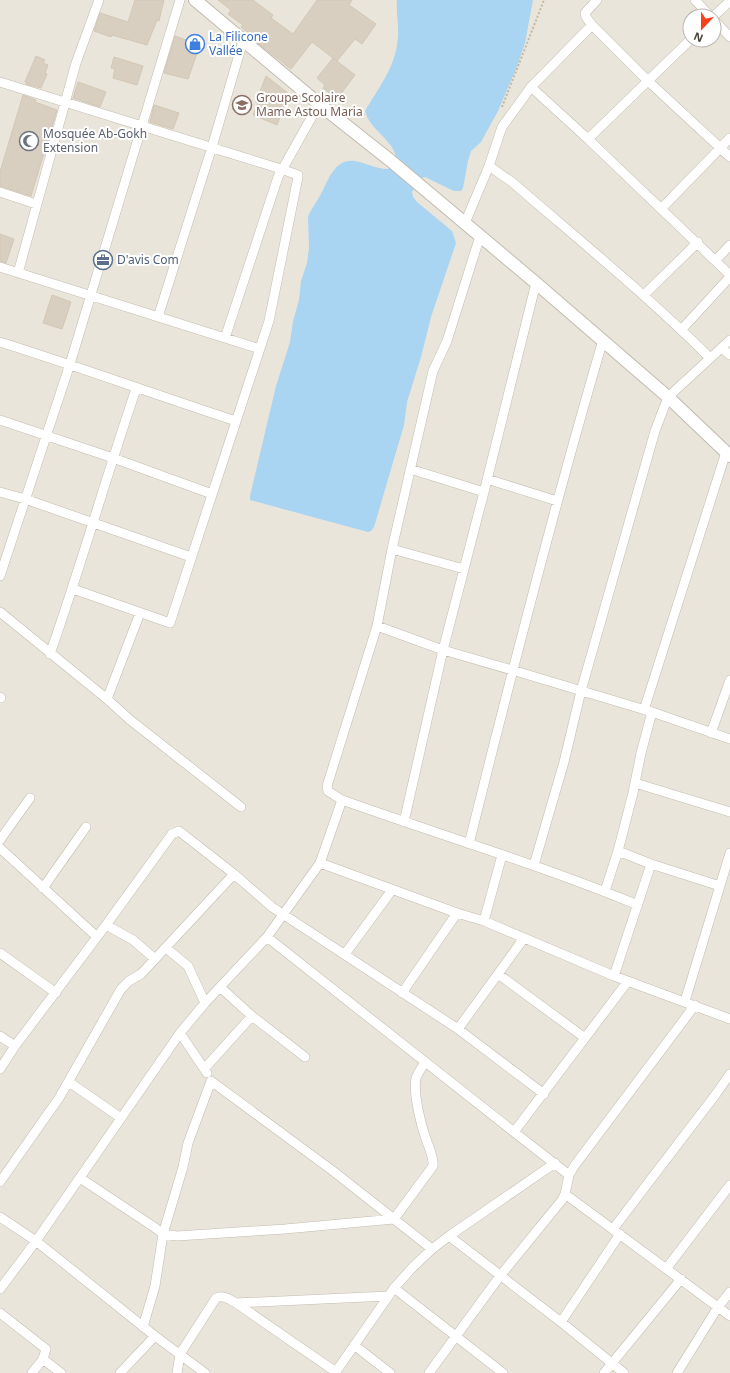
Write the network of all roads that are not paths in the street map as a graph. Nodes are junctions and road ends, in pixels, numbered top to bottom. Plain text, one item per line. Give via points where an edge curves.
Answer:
1 (99, 0) edge
2 (180, 0) edge
3 (597, 0) edge
4 (695, 0) edge
5 (730, 1) edge
6 (202, 2) edge
7 (702, 8) edge
8 (722, 8) edge
9 (592, 25) junction
10 (722, 28) edge
11 (730, 37) edge
12 (243, 41) junction
13 (682, 48) edge
14 (648, 81) junction
15 (0, 82) edge
16 (531, 87) junction
17 (65, 102) junction
18 (319, 104) junction
19 (142, 126) junction
20 (730, 138) edge
21 (588, 139) junction
22 (212, 148) junction
23 (720, 148) junction
24 (730, 157) edge
25 (490, 166) junction
26 (281, 169) junction
27 (0, 192) edge
28 (36, 204) junction
29 (661, 209) junction
30 (465, 223) junction
31 (480, 236) junction
32 (698, 242) junction
33 (730, 246) edge
34 (716, 260) junction
35 (0, 267) edge
36 (18, 273) junction
37 (536, 283) junction
38 (644, 295) junction
39 (91, 296) junction
40 (158, 317) junction
41 (682, 329) junction
42 (225, 338) junction
43 (603, 340) junction
44 (730, 340) edge
45 (0, 342) edge
46 (722, 348) junction
47 (260, 349) junction
48 (730, 355) edge
49 (710, 358) junction
50 (70, 364) junction
51 (136, 388) junction
52 (668, 397) junction
53 (0, 420) edge
54 (236, 421) junction
55 (46, 435) junction
56 (728, 454) edge
57 (113, 458) junction
58 (410, 469) junction
59 (487, 479) junction
60 (0, 492) edge
61 (484, 492) junction
62 (212, 494) junction
63 (25, 499) junction
64 (557, 501) junction
65 (92, 523) junction
66 (392, 549) junction
67 (191, 557) junction
68 (464, 568) junction
69 (0, 576) edge
70 (73, 589) junction
71 (0, 612) edge
72 (140, 613) junction
73 (377, 626) junction
74 (443, 650) junction
75 (50, 654) junction
76 (512, 670) junction
77 (730, 680) edge
78 (581, 691) junction
79 (107, 699) junction
80 (648, 711) junction
81 (712, 733) junction
82 (730, 739) edge
83 (635, 783) junction
84 (30, 798) dead end
85 (342, 800) junction
86 (241, 807) dead end
87 (730, 812) edge
88 (404, 822) junction
89 (86, 827) dead end
90 (0, 840) edge
91 (469, 844) junction
92 (0, 848) edge
93 (618, 851) junction
94 (730, 853) edge
95 (502, 855) junction
96 (320, 863) junction
97 (651, 864) junction
98 (534, 865) junction
99 (234, 874) junction
100 (720, 886) junction
101 (44, 888) junction
102 (392, 890) junction
103 (605, 891) junction
104 (638, 905) junction
105 (457, 913) junction
106 (283, 915) junction
107 (484, 922) junction
108 (106, 925) junction
109 (97, 937) junction
110 (267, 937) junction
111 (524, 938) junction
112 (166, 948) junction
113 (0, 953) edge
114 (345, 954) junction
115 (155, 959) junction
116 (498, 974) junction
117 (614, 976) junction
118 (628, 981) junction
119 (220, 987) junction
120 (56, 993) junction
121 (402, 993) junction
122 (685, 1001) junction
123 (205, 1003) junction
124 (695, 1005) junction
125 (252, 1016) junction
126 (730, 1019) edge
127 (458, 1029) junction
128 (180, 1033) junction
129 (0, 1036) edge
130 (585, 1038) junction
131 (15, 1046) junction
132 (305, 1057) dead end
133 (426, 1062) junction
134 (205, 1068) junction
135 (0, 1069) edge
136 (730, 1074) edge
137 (211, 1081) junction
138 (69, 1082) junction
139 (544, 1094) junction
140 (121, 1118) junction
141 (514, 1132) junction
142 (555, 1163) junction
143 (569, 1175) junction
144 (80, 1178) junction
145 (0, 1182) edge
146 (730, 1184) edge
147 (565, 1194) junction
148 (0, 1217) edge
149 (394, 1219) junction
150 (617, 1232) junction
151 (163, 1234) junction
152 (449, 1236) junction
153 (36, 1241) junction
154 (432, 1249) junction
155 (666, 1269) junction
156 (500, 1276) junction
157 (681, 1279) junction
158 (394, 1288) junction
159 (0, 1289) edge
160 (730, 1292) edge
161 (388, 1296) junction
162 (236, 1303) junction
163 (718, 1307) junction
164 (0, 1313) edge
165 (730, 1316) edge
166 (561, 1322) junction
167 (143, 1327) junction
168 (155, 1336) junction
169 (456, 1336) junction
170 (354, 1345) junction
171 (180, 1354) junction
172 (43, 1359) junction
173 (611, 1364) junction
174 (336, 1372) edge
175 (32, 1373) edge
176 (61, 1373) edge
177 (120, 1373) edge
178 (177, 1373) edge
179 (205, 1373) edge
180 (390, 1373) edge
181 (429, 1373) edge
182 (503, 1373) edge
183 (604, 1373) edge
184 (624, 1373) edge
185 (677, 1373) edge

1 - 17 street
2 - 19 street
3 - 9 street via 585,13
4 - 7 street
5 - 8 street
6 - 12 street
9 - 14 street
9 - 16 street
10 - 11 street
12 - 18 street
12 - 22 street
13 - 14 street
14 - 21 street
14 - 23 street
15 - 17 street
16 - 21 street
16 - 25 street via 502,127
17 - 19 street
17 - 28 street
18 - 26 street
18 - 30 street
19 - 22 street
19 - 39 street
20 - 23 street
21 - 29 street
22 - 26 street
22 - 40 street
23 - 24 street
23 - 29 street
25 - 30 street
25 - 38 street
26 - 42 street
26 - 47 street via 298,175 298,179 273,306
27 - 28 street
28 - 36 street
29 - 32 street
30 - 31 street
31 - 37 street
31 - 58 street via 447,341 433,371
32 - 34 street
32 - 38 street
33 - 34 street
34 - 41 street via 730,276
35 - 36 street
36 - 39 street
37 - 43 street
37 - 59 street
38 - 41 street
39 - 40 street
39 - 50 street
40 - 42 street
41 - 49 street
42 - 47 street
43 - 52 street
43 - 64 street
44 - 46 street
45 - 50 street
46 - 48 street
46 - 49 street
47 - 54 street
49 - 52 street
50 - 51 street
50 - 55 street
51 - 54 street
51 - 57 street
52 - 56 street
52 - 78 street via 655,431
53 - 55 street
54 - 62 street
55 - 57 street
55 - 63 street
56 - 80 street
57 - 62 street
57 - 65 street
58 - 61 street
58 - 66 street
59 - 61 street
59 - 64 street
60 - 63 street
61 - 68 street
62 - 67 street
63 - 65 street
63 - 69 street
64 - 76 street
65 - 67 street
65 - 70 street
66 - 68 street
66 - 73 street
67 - 72 street via 170,623
68 - 74 street
70 - 72 street
70 - 75 street
71 - 75 street
72 - 79 street
73 - 74 street
73 - 85 street via 327,786 328,791
74 - 76 street
74 - 88 street
75 - 79 street
76 - 78 street
76 - 91 street
77 - 81 street
78 - 80 street
78 - 98 street
79 - 86 street
80 - 81 street
80 - 83 street
81 - 82 street
83 - 87 street
83 - 93 street
84 - 90 street
85 - 88 street
85 - 96 street
88 - 91 street
89 - 101 street
91 - 95 street
92 - 101 street
93 - 97 street
93 - 103 street
94 - 100 street
95 - 98 street
95 - 107 street
96 - 102 street
96 - 106 street
97 - 100 street
97 - 104 street
98 - 103 street
99 - 106 street
99 - 108 street via 183,833 176,831
99 - 112 street
100 - 122 street
101 - 109 street
102 - 105 street
102 - 114 street
103 - 104 street
104 - 117 street
105 - 107 street
105 - 121 street
106 - 110 street
106 - 114 street
107 - 111 street
108 - 109 street
108 - 115 street via 134,940
109 - 120 street
110 - 119 street
110 - 133 street
111 - 116 street
111 - 117 street
112 - 115 street
112 - 123 street via 188,966
113 - 120 street
114 - 121 street
115 - 138 street via 121,989
116 - 127 street
116 - 130 street
117 - 118 street
118 - 122 street
118 - 130 street
119 - 123 street
119 - 125 street
120 - 131 street
121 - 127 street
122 - 124 street
123 - 128 street
124 - 126 street
124 - 143 street
125 - 132 street
125 - 134 street
127 - 139 street
128 - 134 street
128 - 140 street
129 - 131 street
130 - 139 street
131 - 135 street
133 - 141 street
133 - 149 street via 418,1074 416,1088 418,1111 434,1161 433,1166
134 - 137 street
136 - 150 street
137 - 149 street
137 - 151 street via 188,1143
138 - 140 street
138 - 145 street
139 - 141 street
140 - 144 street
141 - 142 street
142 - 143 street
142 - 152 street
143 - 147 street
144 - 151 street
144 - 153 street
146 - 155 street
147 - 150 street
147 - 156 street
148 - 153 street
149 - 151 street via 224,1233 177,1236
149 - 154 street
150 - 155 street
150 - 166 street
151 - 167 street via 155,1286
152 - 154 street
152 - 156 street
153 - 159 street
153 - 167 street
154 - 158 street
155 - 157 street
156 - 166 street
156 - 169 street
157 - 163 street
157 - 173 street
158 - 161 street
158 - 169 street
160 - 163 street
161 - 162 street
161 - 170 street
162 - 171 street via 223,1296 216,1298
162 - 174 street
163 - 165 street
163 - 185 street
164 - 172 street via 46,1348
166 - 173 street
167 - 168 street
168 - 171 street
168 - 177 street
169 - 181 street
169 - 182 street
170 - 174 street
170 - 180 street
171 - 178 street
171 - 179 street
172 - 175 street
172 - 176 street
173 - 183 street
173 - 184 street

